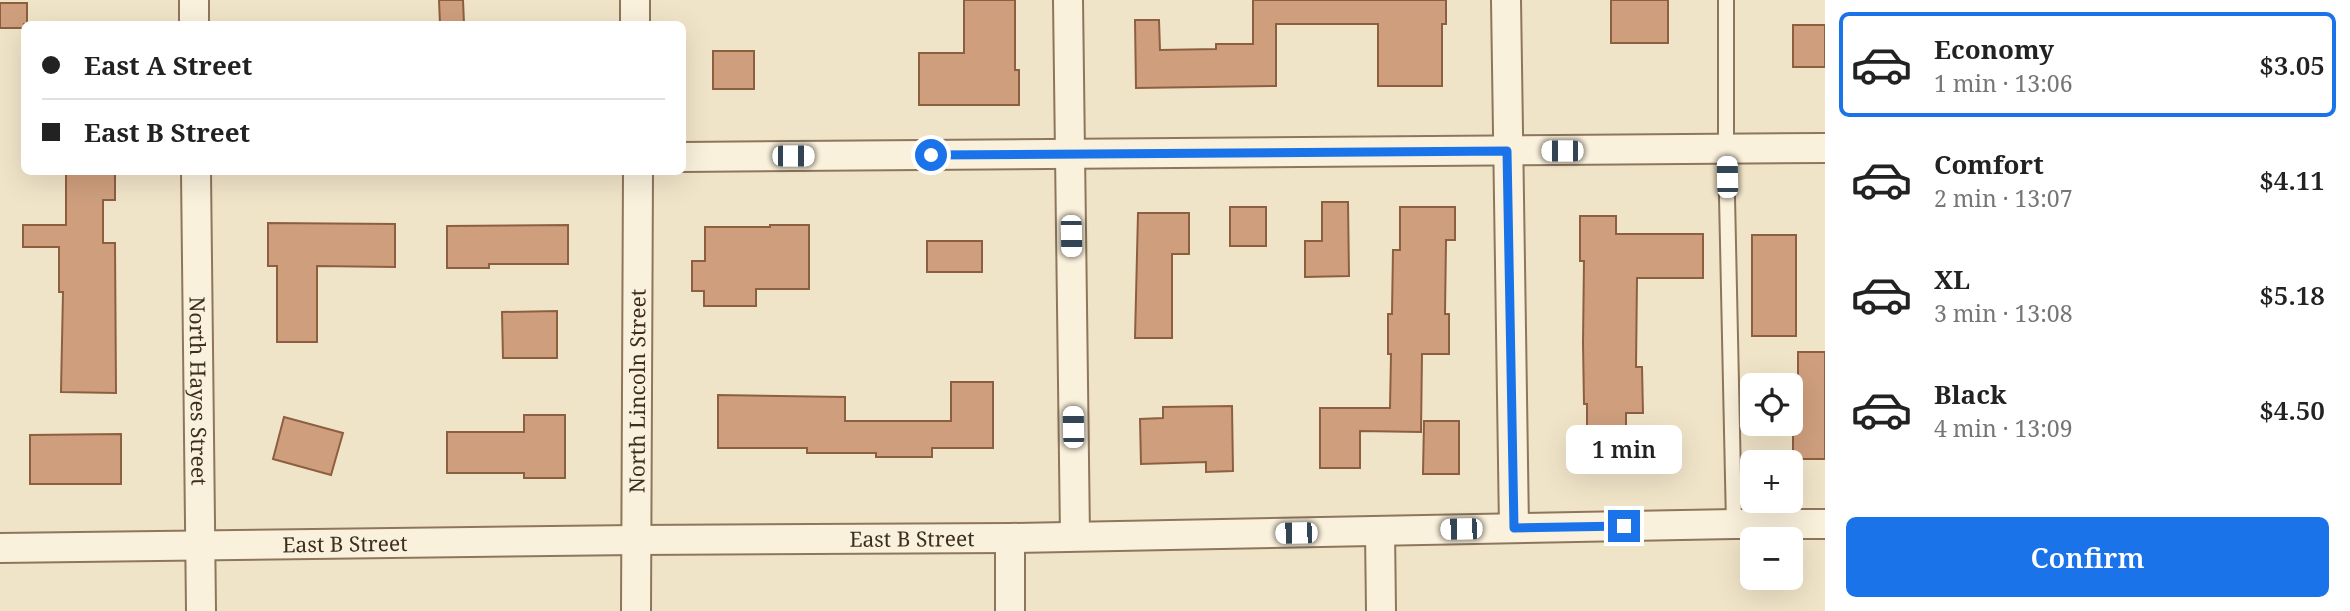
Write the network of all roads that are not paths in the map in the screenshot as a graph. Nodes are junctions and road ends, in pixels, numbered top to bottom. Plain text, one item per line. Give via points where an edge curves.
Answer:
1 (194, 0) edge
2 (635, 0) edge
3 (1068, 0) edge
4 (1506, 0) edge
5 (1726, 0) edge
6 (194, 21) edge
7 (635, 21) edge
8 (1825, 148) edge
9 (1726, 150) junction
10 (1507, 151) junction
11 (1070, 155) junction
12 (686, 157) edge
13 (196, 175) edge
14 (638, 175) edge
15 (1734, 524) junction
16 (1825, 524) edge
17 (1514, 528) junction
18 (1380, 531) junction
19 (1075, 536) junction
20 (1010, 538) junction
21 (636, 540) junction
22 (200, 545) junction
23 (0, 548) edge
24 (201, 611) edge
25 (636, 611) edge
26 (1010, 611) edge
27 (1381, 611) edge

1 - 6 street
2 - 7 street
3 - 11 street
4 - 10 street
5 - 9 lane
8 - 9 street
9 - 10 street
9 - 15 lane
10 - 11 street
10 - 17 street
11 - 12 street
11 - 19 street
13 - 22 street, North Hayes Street
14 - 21 street, North Lincoln Street
15 - 16 street, East B Street
15 - 17 street, East B Street
17 - 18 street, East B Street
18 - 19 street, East B Street
18 - 27 street
19 - 20 street, East B Street
20 - 21 street, East B Street
20 - 26 street
21 - 22 street, East B Street
21 - 25 street, North Lincoln Street
22 - 23 street, East B Street
22 - 24 street, North Hayes Street

